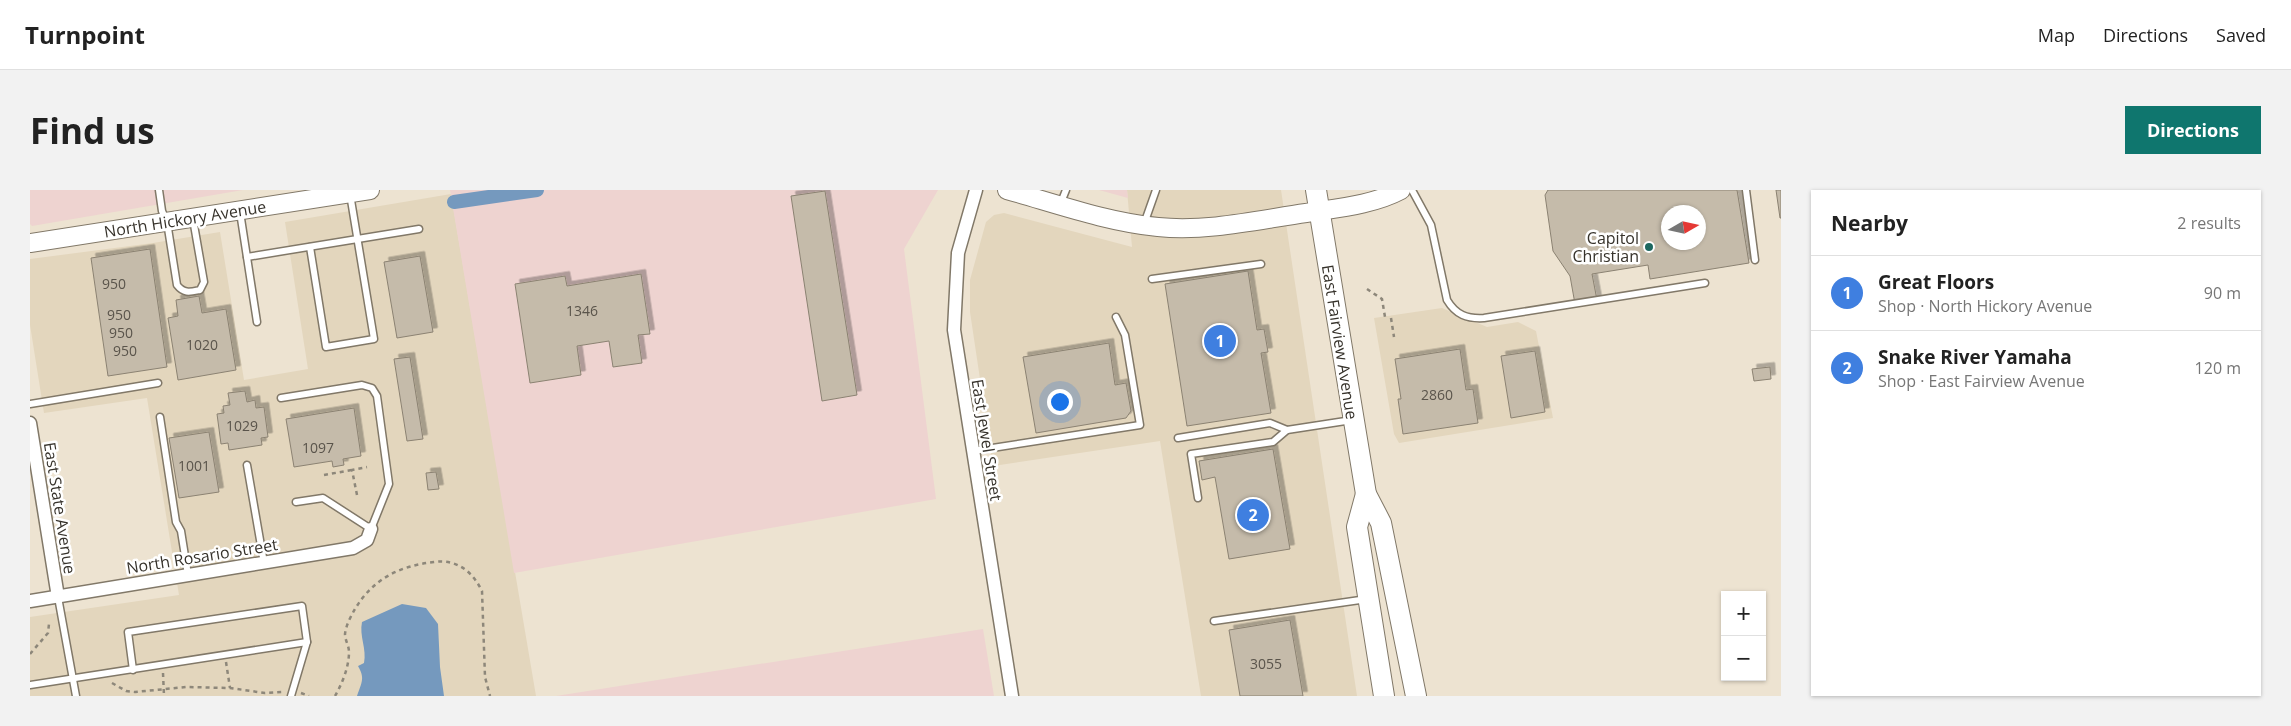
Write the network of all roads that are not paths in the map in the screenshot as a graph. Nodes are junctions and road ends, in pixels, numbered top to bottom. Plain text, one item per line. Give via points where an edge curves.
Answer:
1 (160, 190) edge
2 (370, 190) edge
3 (976, 190) edge
4 (1007, 190) edge
5 (1156, 190) edge
6 (1316, 190) edge
7 (1401, 190) edge
8 (1412, 190) edge
9 (1746, 190) edge
10 (350, 193) junction
11 (1063, 198) edge
12 (240, 210) junction
13 (1319, 211) junction
14 (193, 218) junction
15 (167, 222) junction
16 (1143, 225) junction
17 (419, 229) dead end
18 (357, 239) junction
19 (30, 243) edge
20 (310, 246) junction
21 (247, 257) junction
22 (1755, 260) dead end
23 (1261, 264) dead end
24 (1152, 279) dead end
25 (1705, 283) dead end
26 (1116, 317) dead end
27 (257, 322) dead end
28 (158, 383) dead end
29 (281, 398) dead end
30 (30, 404) edge
31 (160, 417) dead end
32 (1353, 420) junction
33 (30, 423) edge
34 (1287, 430) junction
35 (1178, 438) dead end
36 (973, 451) junction
37 (248, 466) dead end
38 (1366, 494) junction
39 (1198, 498) dead end
40 (296, 502) dead end
41 (371, 529) junction
42 (264, 562) junction
43 (188, 575) junction
44 (58, 597) junction
45 (1368, 598) junction
46 (30, 601) edge
47 (1214, 620) dead end
48 (307, 642) junction
49 (133, 670) junction
50 (72, 679) junction
51 (30, 685) edge
52 (76, 696) edge
53 (291, 696) edge
54 (1012, 696) edge
55 (1384, 696) edge
56 (1416, 696) edge

1 - 15 lane via 162,211
2 - 10 street, North Hickory Avenue
3 - 36 street, East Jewel Street via 958,253 954,330
4 - 11 street
5 - 16 lane
6 - 13 main road, East Fairview Avenue
7 - 13 street via 1378,200
8 - 25 lane via 1431,225 1447,300 1452,308 1466,317 1484,318
9 - 22 lane
10 - 12 street, North Hickory Avenue
10 - 18 lane
11 - 16 street via 1104,218
12 - 14 street, North Hickory Avenue
12 - 21 lane
13 - 16 street via 1214,226
13 - 32 main road, East Fairview Avenue
14 - 15 street, North Hickory Avenue
14 - 15 lane via 204,282 200,290 181,291 177,285
15 - 19 street, North Hickory Avenue
17 - 18 lane
18 - 20 lane
18 - 20 lane via 374,339 326,347
20 - 21 lane
21 - 27 lane
23 - 24 lane
26 - 36 lane via 1125,334 1140,425
28 - 30 lane
29 - 41 lane via 362,385 372,388 377,396 389,484
31 - 43 lane via 176,522 181,531
32 - 34 lane
32 - 38 main road, East Fairview Avenue
33 - 44 street, East State Avenue
34 - 35 lane via 1270,423
34 - 39 lane via 1273,442 1191,454
36 - 54 street, East Jewel Street
37 - 42 lane
38 - 45 main road, East Fairview Avenue via 1357,527
38 - 56 main road, East Fairview Avenue via 1381,523
40 - 41 lane via 323,498
41 - 42 street, North Rosario Street via 367,540 353,548
42 - 43 street, North Rosario Street
43 - 44 street, North Rosario Street
44 - 46 street, North Rosario Street
44 - 50 lane
45 - 47 lane
45 - 55 main road, East Fairview Avenue
48 - 49 lane
48 - 49 lane via 302,606 128,632
48 - 53 lane
49 - 50 lane
50 - 51 lane
50 - 52 lane

